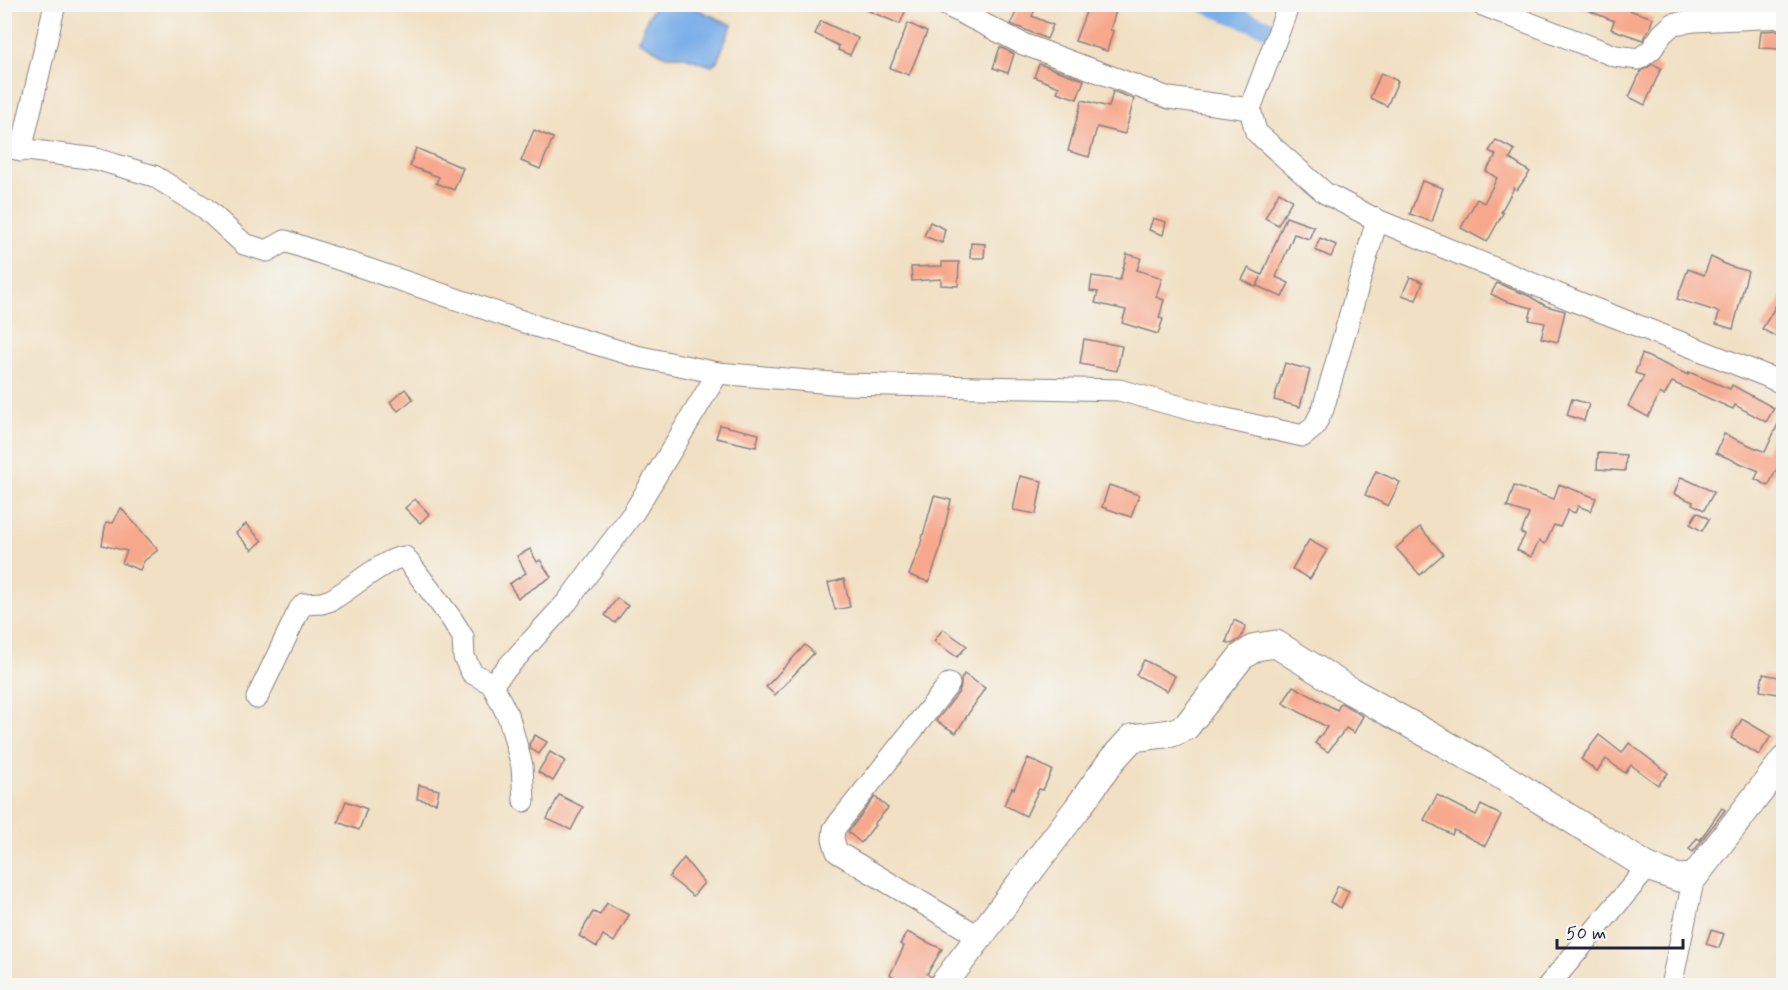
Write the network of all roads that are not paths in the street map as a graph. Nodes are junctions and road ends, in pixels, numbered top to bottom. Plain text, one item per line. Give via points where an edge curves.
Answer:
1 (56, 4) edge
2 (944, 4) edge
3 (1289, 4) edge
4 (1480, 4) edge
5 (1784, 17) edge
6 (1250, 109) junction
7 (13, 149) edge
8 (1377, 220) junction
9 (718, 373) junction
10 (1784, 384) edge
11 (492, 684) junction
12 (949, 684) dead end
13 (256, 698) dead end
14 (1783, 763) edge
15 (524, 801) dead end
16 (1648, 867) junction
17 (1694, 877) junction
18 (978, 936) junction
19 (942, 986) edge
20 (1548, 986) edge
21 (1671, 986) edge

1 - 7 street
2 - 6 street via 1023,44 1169,98
3 - 6 street
4 - 5 street via 1615,56 1639,59 1673,24
6 - 8 street via 1256,132 1325,194
7 - 9 street via 96,159 154,176 205,208 244,244 267,251 285,242 539,327 636,356
8 - 9 street via 1323,409 1314,427 1303,436 1119,390 843,384
8 - 10 street
9 - 11 street via 634,512 567,602
11 - 13 street via 472,674 464,657 463,637 409,560 402,556 330,600 304,603
11 - 15 street via 512,728 522,766
12 - 18 street via 834,829 833,839 837,852
14 - 17 main road
16 - 17 main road via 1679,878
16 - 18 main road via 1276,644 1257,647 1241,657 1186,727 1172,733 1132,738
16 - 20 street
17 - 21 street
18 - 19 main road

